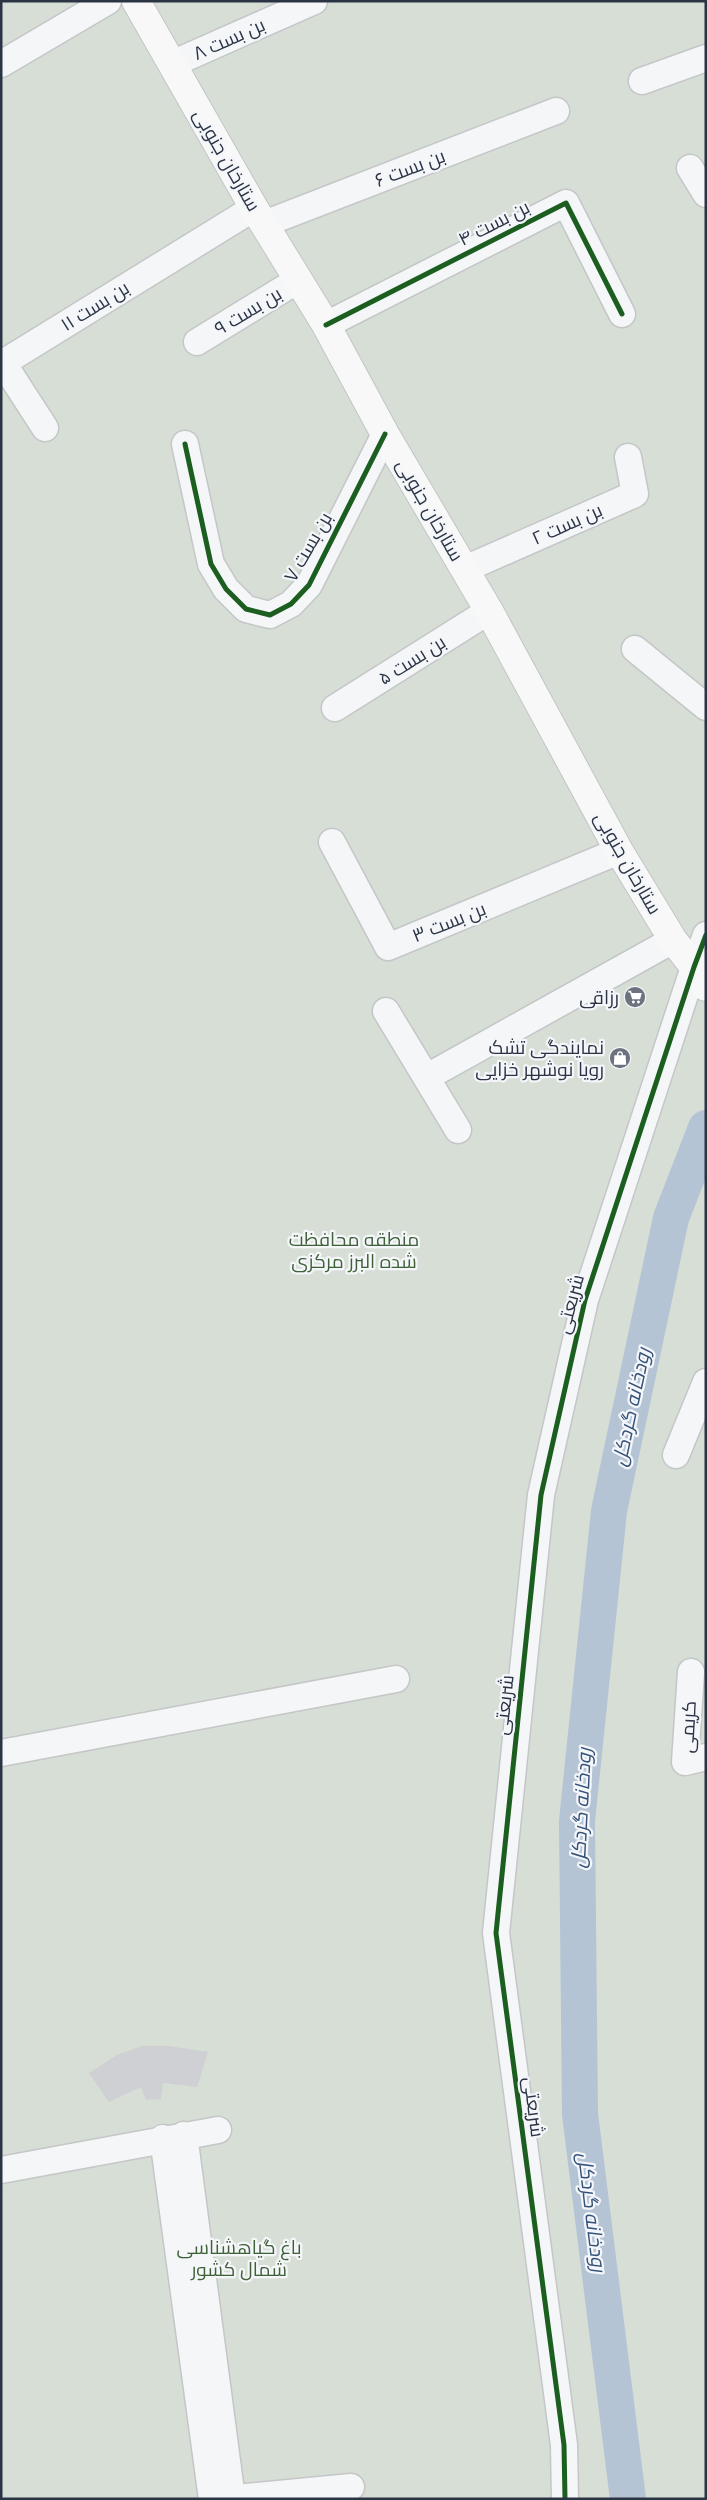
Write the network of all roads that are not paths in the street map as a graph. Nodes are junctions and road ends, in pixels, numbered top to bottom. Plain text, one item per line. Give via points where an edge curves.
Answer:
1 (108, 1) edge
2 (136, 1) edge
3 (314, 1) edge
4 (706, 58) edge
5 (1, 64) edge
6 (172, 64) junction
7 (642, 81) dead end
8 (556, 111) dead end
9 (690, 168) dead end
10 (706, 194) edge
11 (259, 216) junction
12 (298, 280) junction
13 (622, 314) dead end
14 (326, 325) junction
15 (197, 342) dead end
16 (2, 364) edge
17 (45, 428) dead end
18 (386, 434) junction
19 (185, 444) dead end
20 (628, 457) dead end
21 (465, 570) junction
22 (489, 611) junction
23 (635, 649) dead end
24 (706, 707) edge
25 (334, 708) dead end
26 (332, 842) dead end
27 (619, 851) junction
28 (706, 935) edge
29 (673, 940) junction
30 (700, 977) edge
31 (386, 1011) dead end
32 (427, 1077) junction
33 (458, 1130) dead end
34 (706, 1382) edge
35 (676, 1455) dead end
36 (691, 1672) dead end
37 (396, 1679) dead end
38 (1, 1753) edge
39 (706, 1757) edge
40 (218, 2130) dead end
41 (174, 2137) junction
42 (1, 2170) edge
43 (352, 2487) dead end
44 (232, 2498) edge
45 (212, 2499) edge
46 (225, 2499) edge
47 (565, 2499) edge

1 - 5 street
2 - 6 main road, ستارخان جنوبی
3 - 6 street, بن بست ۸
4 - 7 street
6 - 11 main road, ستارخان جنوبی
8 - 11 street, بن بست ۶
9 - 10 street
11 - 12 main road, ستارخان جنوبی
11 - 16 street, بن بست ۱۱
12 - 14 main road, ستارخان جنوبی
12 - 15 street, بن بست ۹
13 - 14 street, بن بست ۴ via 566,203
14 - 18 main road, ستارخان جنوبی
16 - 17 street, بن بست ۱۱
18 - 19 street, بن بست ۷ via 309,584 291,604 270,615 246,609 226,589 211,564
18 - 21 main road, ستارخان جنوبی
20 - 21 street, بن بست ۲ via 635,494
21 - 22 main road, ستارخان جنوبی
22 - 25 street, بن بست ۵
22 - 27 main road, ستارخان جنوبی
23 - 24 street
26 - 27 street, بن بست ۳ via 388,947
27 - 29 main road, ستارخان جنوبی
28 - 30 street, شریعتی
29 - 30 main road, ستارخان جنوبی
29 - 32 street
30 - 47 street, شریعتی via 585,1300 541,1495 496,1933 564,2444
31 - 32 street
32 - 33 street
34 - 35 street
36 - 39 street, کریمی via 685,1762
37 - 38 street
40 - 41 street
41 - 42 street
41 - 44 street
41 - 45 street
43 - 44 street
44 - 46 street

